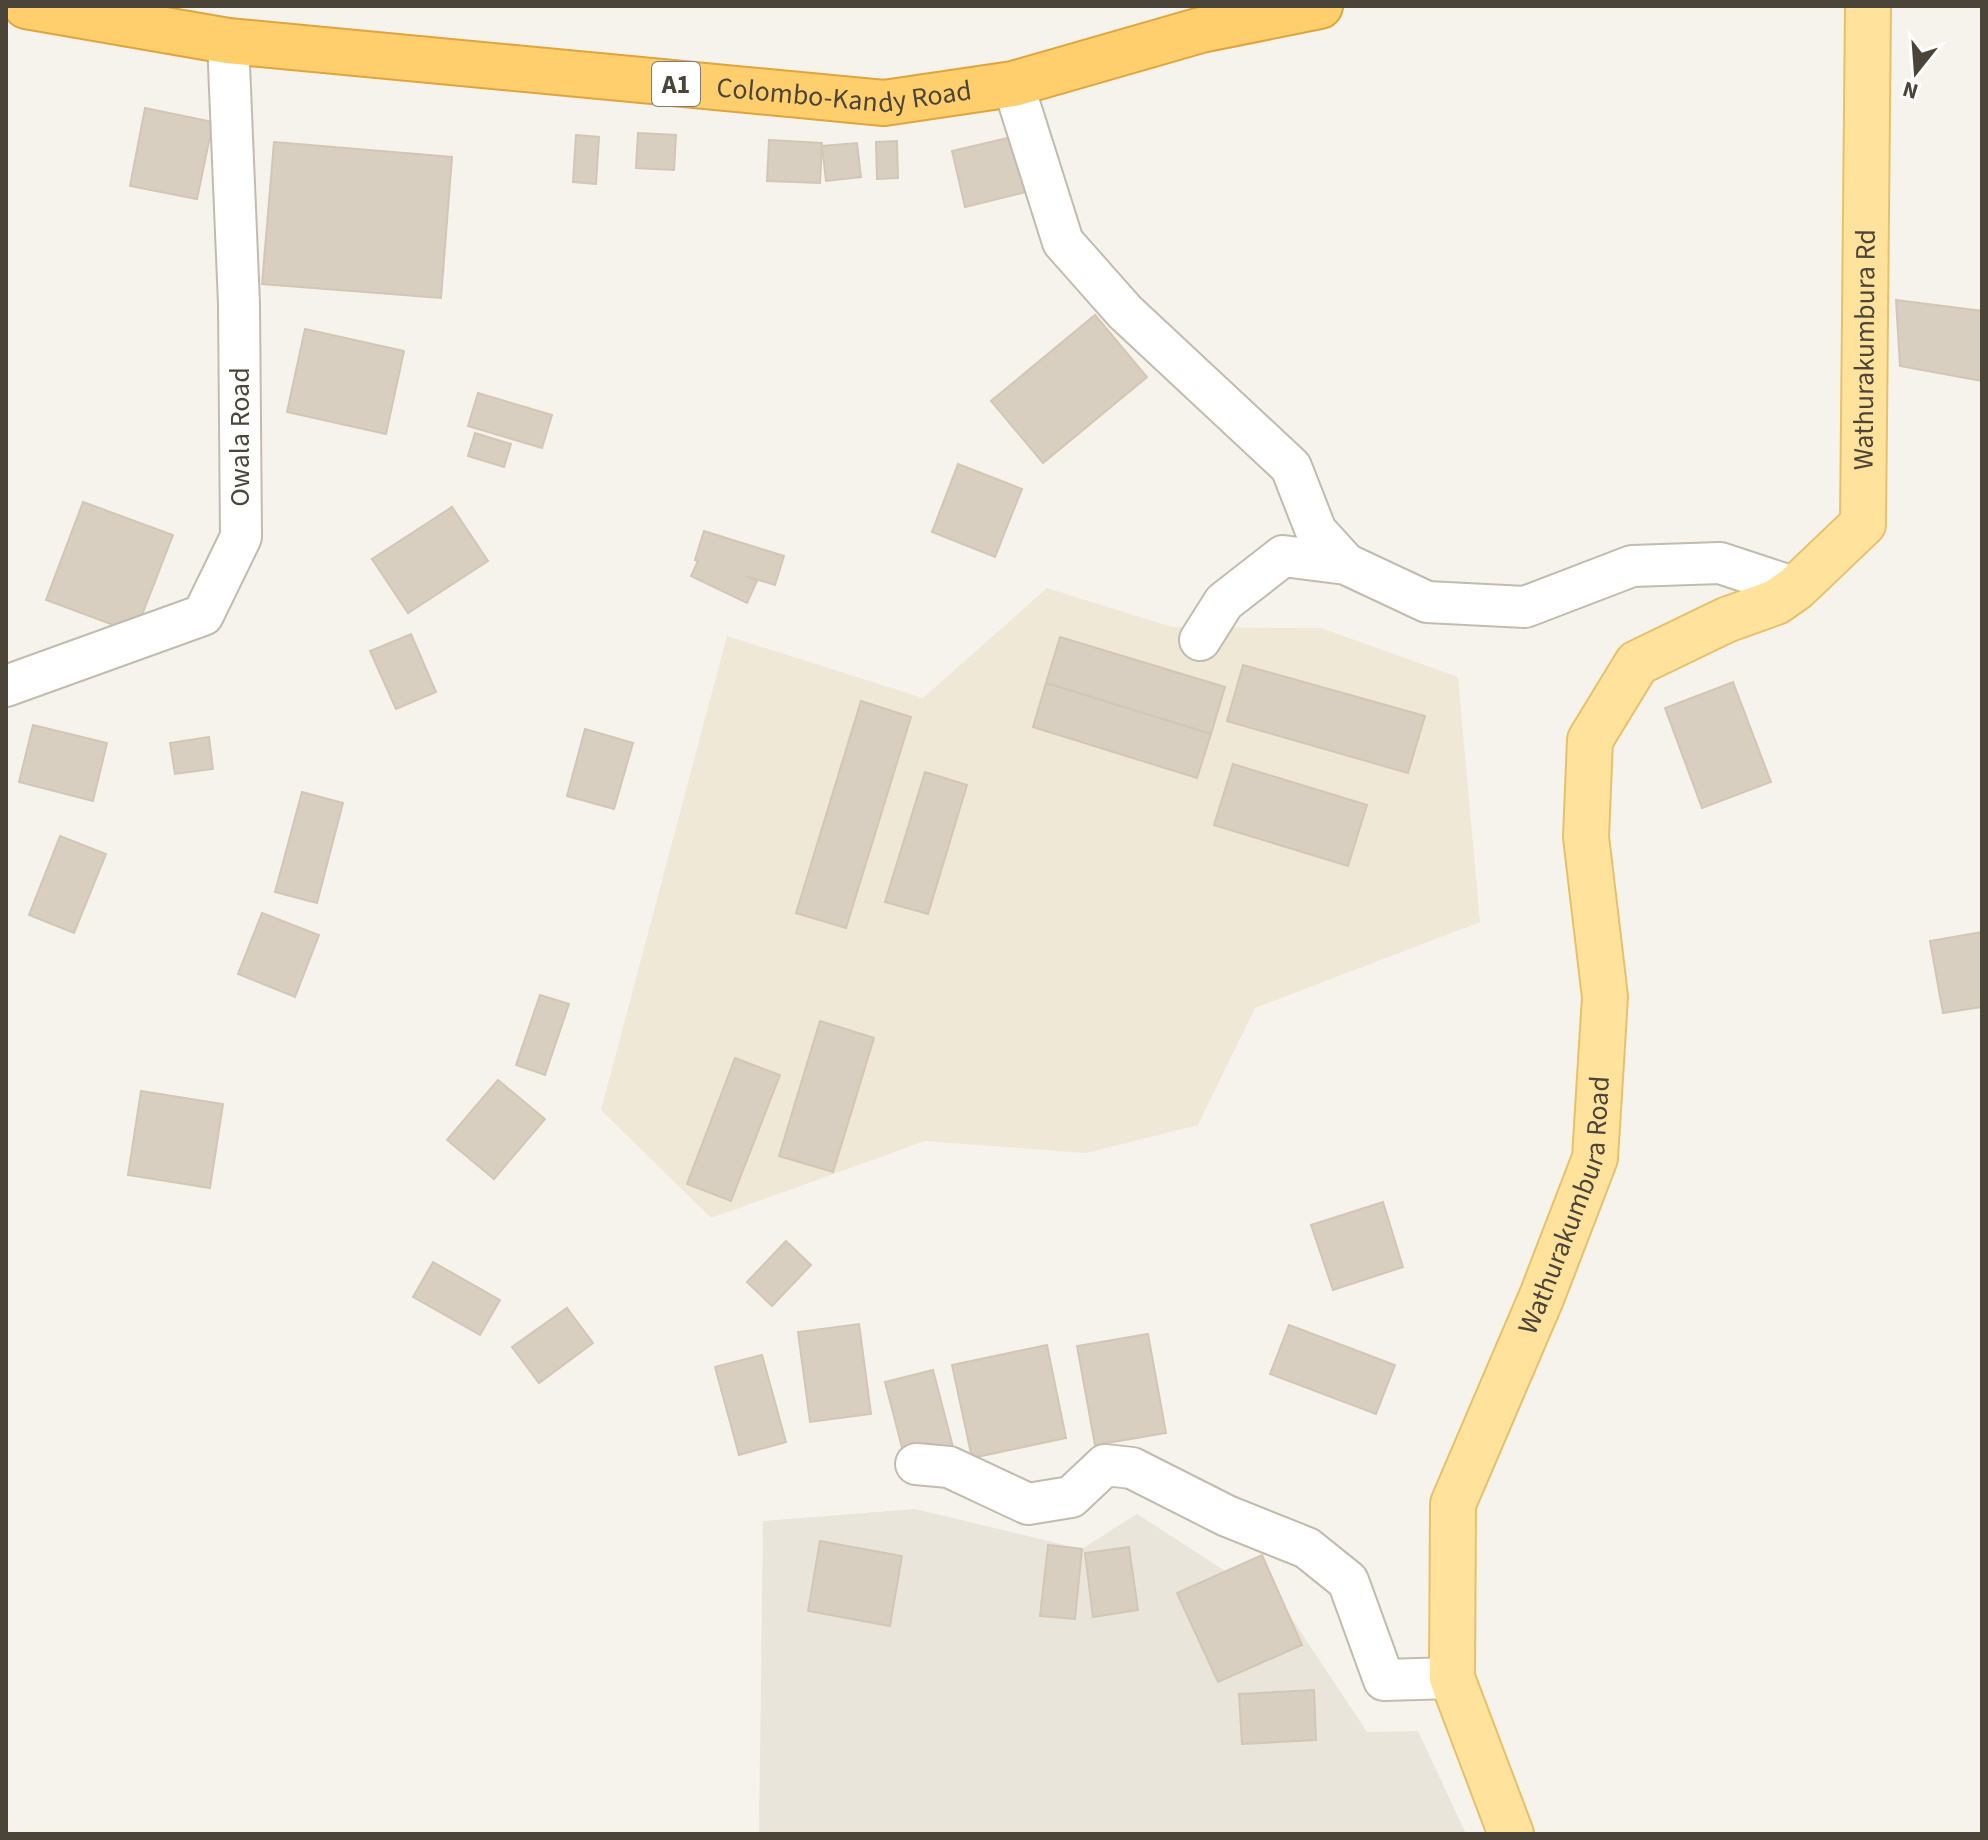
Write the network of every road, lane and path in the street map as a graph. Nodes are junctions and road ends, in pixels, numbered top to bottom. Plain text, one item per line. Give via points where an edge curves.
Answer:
1 (26, 6) edge
2 (1320, 6) edge
3 (1868, 6) edge
4 (228, 41) junction
5 (1013, 84) junction
6 (1346, 564) junction
7 (1786, 595) junction
8 (1726, 620) joint
9 (1200, 640) dead end
10 (6, 686) edge
11 (916, 1464) dead end
12 (1452, 1678) junction
13 (1511, 1834) edge

1 - 4 highway, Colombo-Kandy Road / A1
2 - 5 highway, Colombo-Kandy Road / A1 via 1201,30
3 - 7 main road, Wathurakumbura Rd via 1863,524
4 - 5 highway, Colombo-Kandy Road / A1 via 884,103
4 - 10 street, Owala Road via 239,304 241,537 203,615
5 - 6 street via 1063,242 1125,312 1291,467 1316,531
6 - 7 street via 1427,602 1525,607 1632,566 1720,563
6 - 9 street via 1283,556 1224,602
7 - 8 main road, Wathurakumbura Rd
8 - 12 main road, Wathurakumbura Road via 1637,663 1590,740 1586,837 1605,997 1595,1158 1453,1504
11 - 12 street via 949,1467 1028,1504 1071,1497 1105,1465 1132,1468 1227,1516 1307,1548 1348,1581 1384,1680
12 - 13 main road, Wathurakumbura Road

